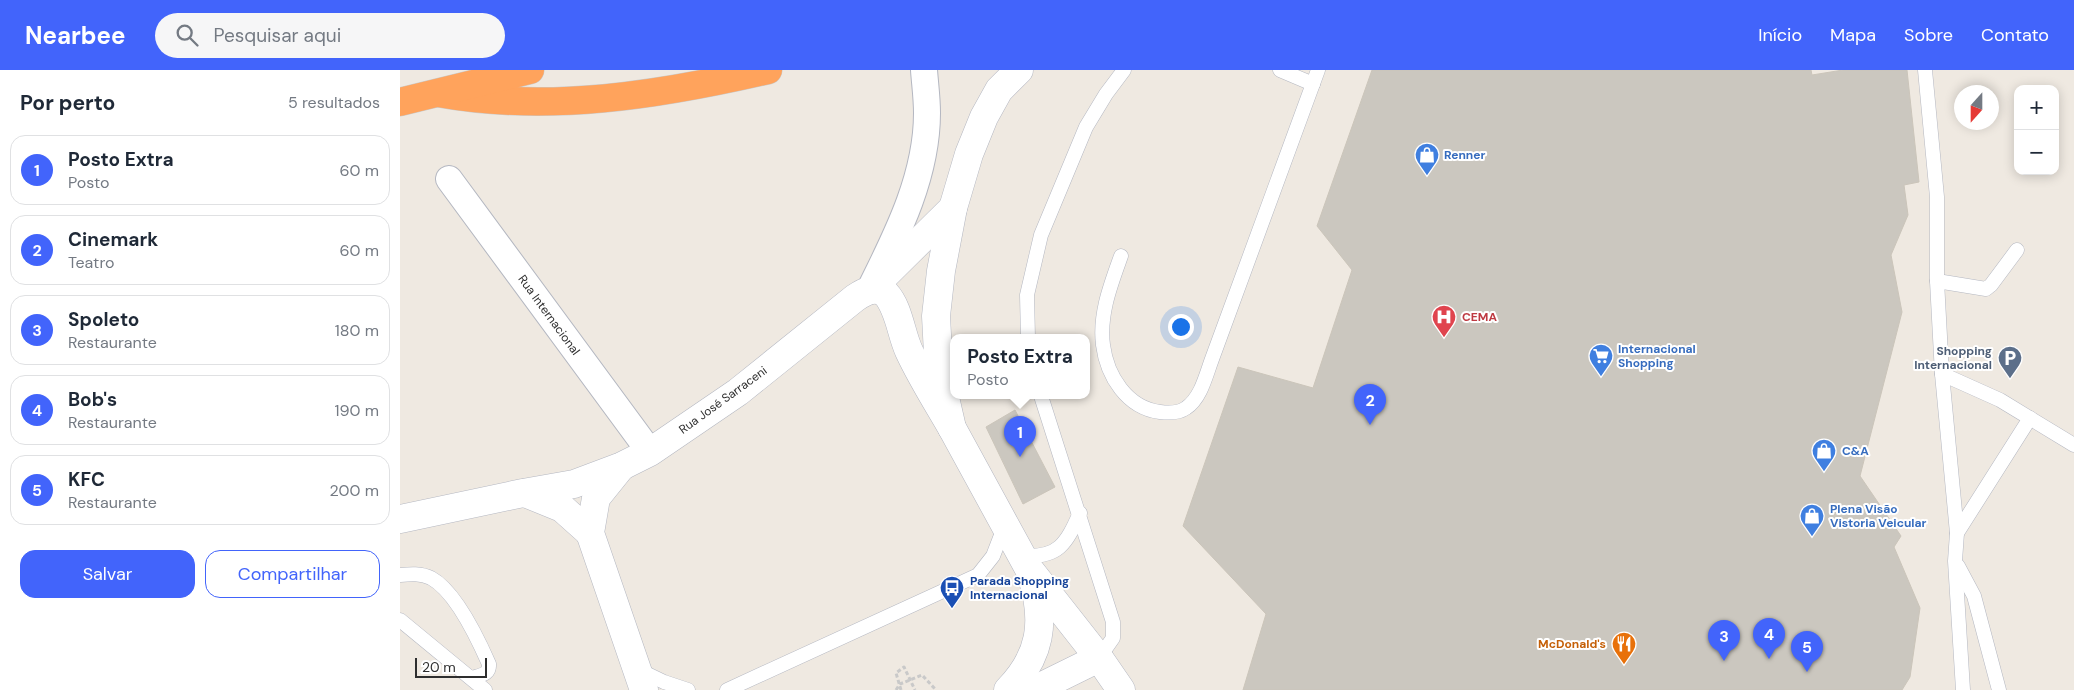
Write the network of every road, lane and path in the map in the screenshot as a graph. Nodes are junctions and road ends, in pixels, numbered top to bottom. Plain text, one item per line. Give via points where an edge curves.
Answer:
1 (530, 70) edge
2 (768, 70) edge
3 (924, 70) edge
4 (1019, 70) edge
5 (1124, 70) edge
6 (1280, 70) edge
7 (1318, 70) edge
8 (1924, 70) edge
9 (1314, 84) junction
10 (417, 98) edge
11 (449, 179) dead end
12 (953, 208) junction
13 (2017, 250) dead end
14 (1121, 256) dead end
15 (1936, 281) junction
16 (870, 290) junction
17 (1028, 334) edge
18 (1942, 374) junction
19 (1043, 399) edge
20 (2030, 418) junction
21 (952, 428) junction
22 (2074, 445) edge
23 (650, 452) junction
24 (622, 466) junction
25 (523, 493) junction
26 (1080, 513) junction
27 (400, 519) edge
28 (1006, 524) junction
29 (590, 533) junction
30 (1957, 533) junction
31 (1955, 561) junction
32 (1026, 562) junction
33 (400, 575) edge
34 (400, 620) edge
35 (1099, 658) junction
36 (472, 678) junction
37 (641, 680) edge
38 (910, 680) junction
39 (900, 684) junction
40 (485, 690) edge
41 (688, 690) edge
42 (727, 690) edge
43 (896, 690) edge
44 (901, 690) edge
45 (915, 690) edge
46 (936, 690) edge
47 (1008, 690) edge
48 (1034, 690) edge
49 (1121, 690) edge
50 (1964, 690) edge
51 (1999, 690) edge

1 - 10 highway
2 - 10 highway via 614,99 532,103
3 - 16 street via 927,114 918,175 898,232
4 - 12 street via 999,90 984,117
5 - 17 lane via 1086,126 1041,235 1027,295
6 - 9 lane
7 - 9 lane
8 - 15 lane via 1937,197
9 - 14 lane via 1212,359 1196,399 1184,410 1168,413 1150,411 1137,405 1123,392 1110,371 1103,345 1103,322
11 - 23 street, Rua Internacional
12 - 16 street, Rua José Sarraceni
12 - 21 street via 936,316 940,364
13 - 15 lane via 1986,289
15 - 18 lane
16 - 21 street via 880,291 891,302 917,367
16 - 23 street, Rua José Sarraceni via 847,304 738,392
18 - 20 lane via 2000,400
18 - 30 lane
19 - 26 lane
20 - 22 lane
20 - 30 lane
21 - 28 street
23 - 24 street, Rua José Sarraceni
24 - 25 street, Rua José Sarraceni via 574,484
24 - 29 street via 596,498
25 - 27 street, Rua José Sarraceni
25 - 29 street via 562,508
26 - 32 lane via 1069,537 1059,549
26 - 35 lane via 1113,622 1113,638
28 - 32 street
28 - 42 lane via 993,556 978,575
29 - 37 street
30 - 31 lane
31 - 50 lane
31 - 51 lane via 1974,596
32 - 35 street
32 - 47 street via 1039,599 1038,641 1022,674
33 - 36 lane via 431,578 460,609 489,664 486,673
34 - 36 lane
35 - 48 street
35 - 49 street
36 - 40 lane
37 - 41 lane via 664,682
38 - 39 path
38 - 39 path via 904,667 896,673
38 - 45 path
38 - 46 path via 922,675
39 - 43 path
39 - 44 path

